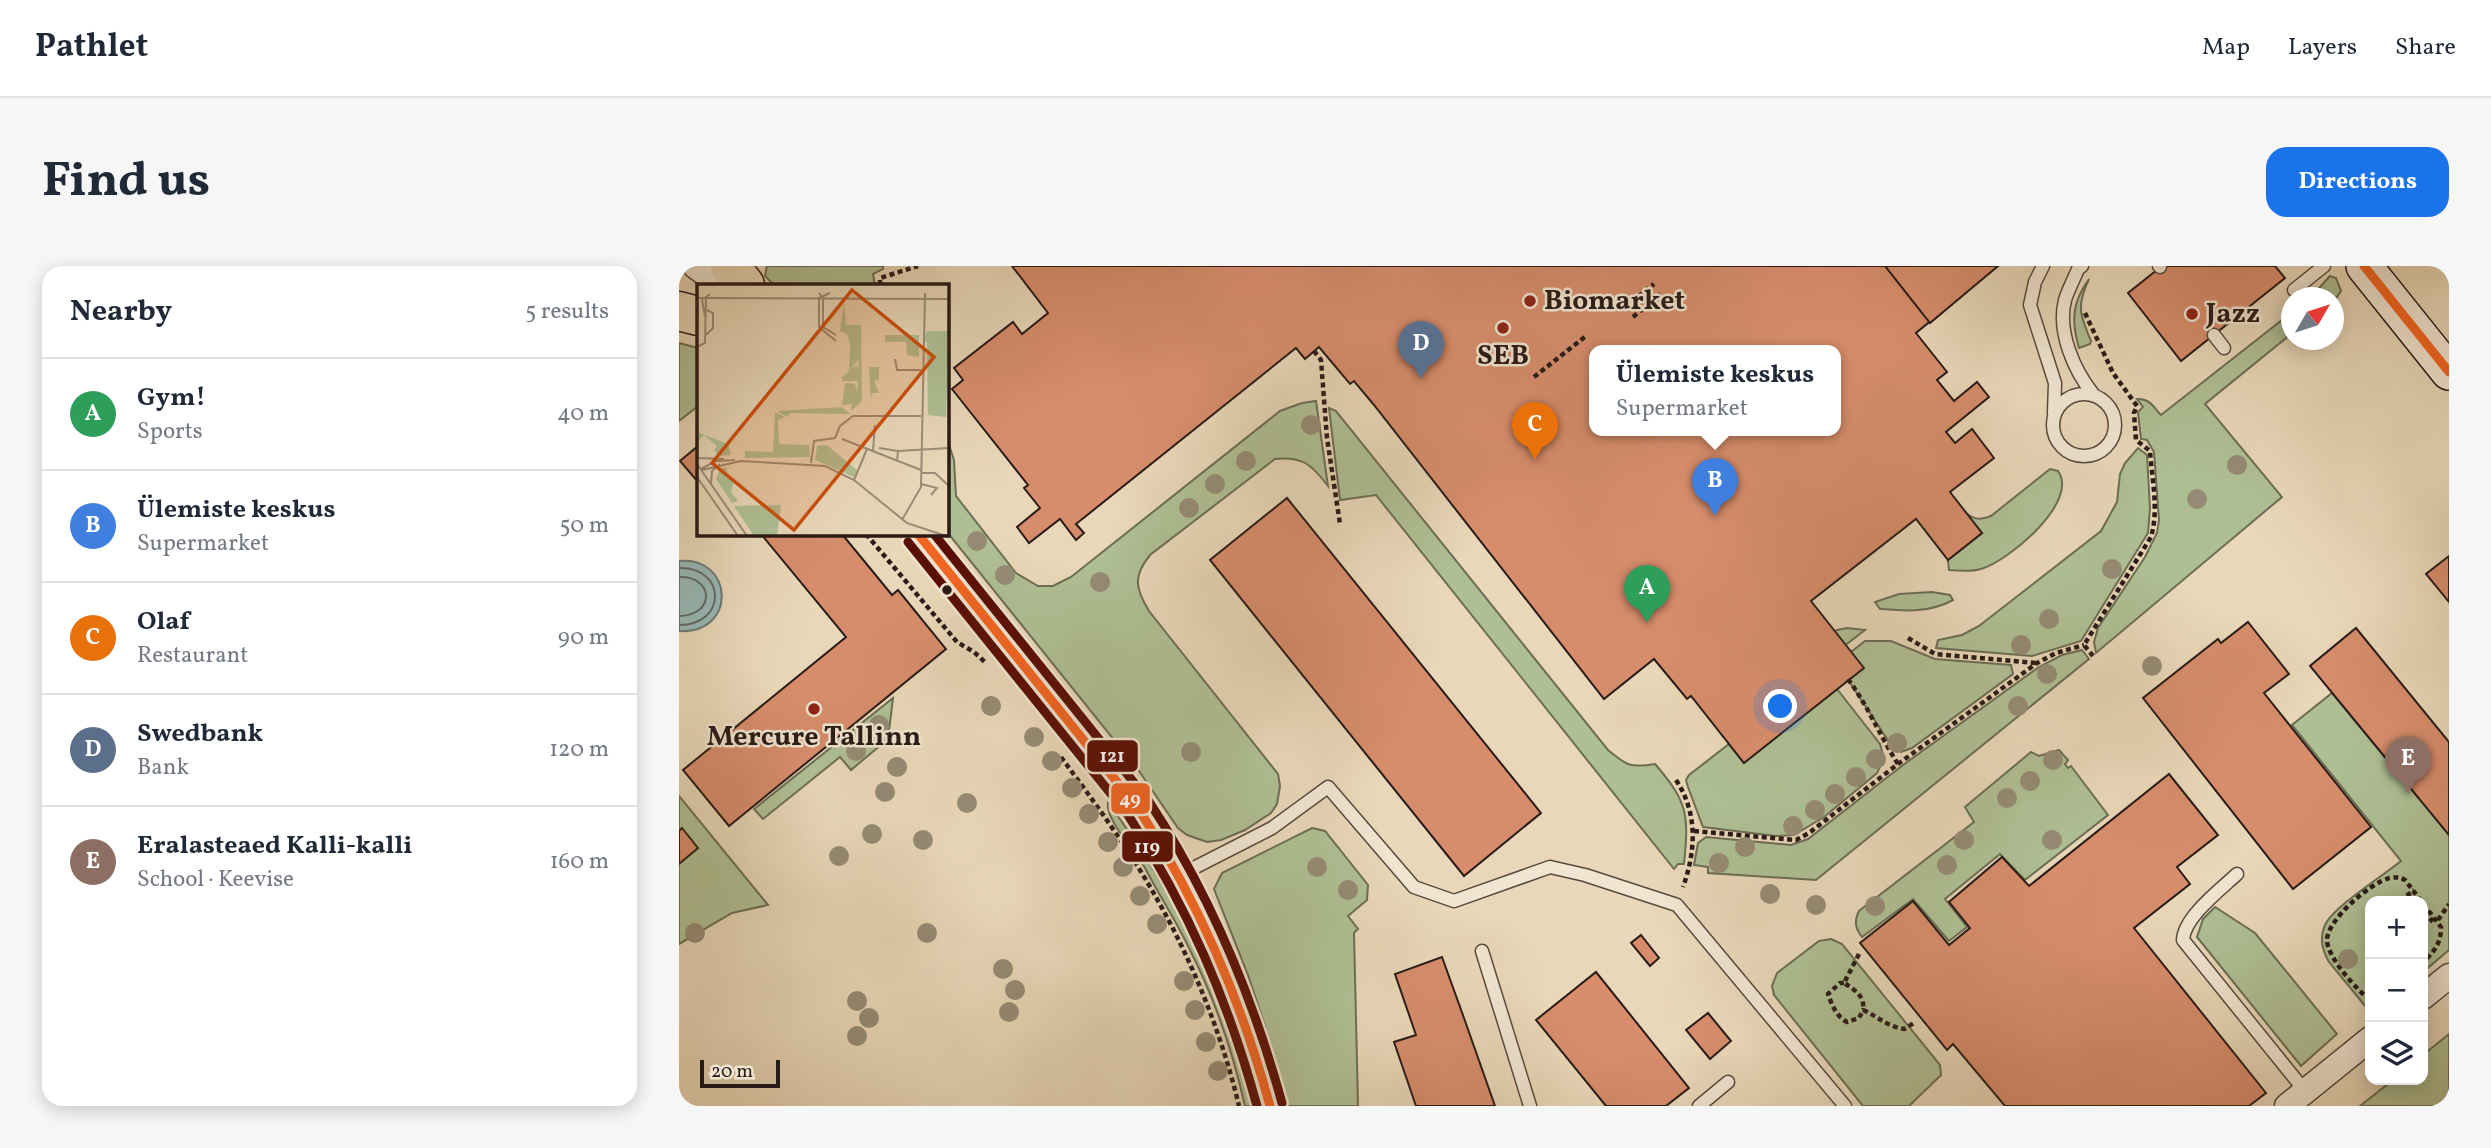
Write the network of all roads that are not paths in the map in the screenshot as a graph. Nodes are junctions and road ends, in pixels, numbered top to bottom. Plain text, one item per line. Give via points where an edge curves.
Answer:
1 (695, 266) edge
2 (2043, 266) edge
3 (2324, 266) edge
4 (2364, 266) edge
5 (2078, 267) edge
6 (738, 277) edge
7 (2298, 287) edge
8 (679, 296) edge
9 (697, 307) edge
10 (679, 312) edge
11 (697, 316) edge
12 (2214, 335) dead end
13 (2224, 348) dead end
14 (2449, 372) edge
15 (2093, 394) junction
16 (2054, 418) junction
17 (920, 536) edge
18 (2237, 874) dead end
19 (1181, 875) junction
20 (1482, 951) dead end
21 (2449, 976) edge
22 (2428, 993) edge
23 (2365, 1043) edge
24 (1728, 1083) dead end
25 (2296, 1099) edge
26 (1270, 1106) edge
27 (1530, 1106) edge
28 (1699, 1106) edge
29 (1845, 1106) edge

1 - 6 street
2 - 16 lane via 2030,305 2055,383
3 - 7 lane
4 - 14 main road
5 - 15 lane via 2065,301 2065,333 2080,375
8 - 9 street
10 - 11 highway
12 - 13 lane
15 - 16 lane via 2073,396 2057,409
15 - 16 lane via 2106,402 2115,419 2113,439 2099,453 2078,456 2063,448 2054,434
17 - 19 street via 1138,808
18 - 25 lane via 2190,920 2183,940
19 - 26 street via 1230,978
19 - 29 lane via 1272,828 1328,786 1414,887 1454,901 1550,867 1677,905
20 - 27 lane
21 - 22 street
23 - 25 street
24 - 28 lane

